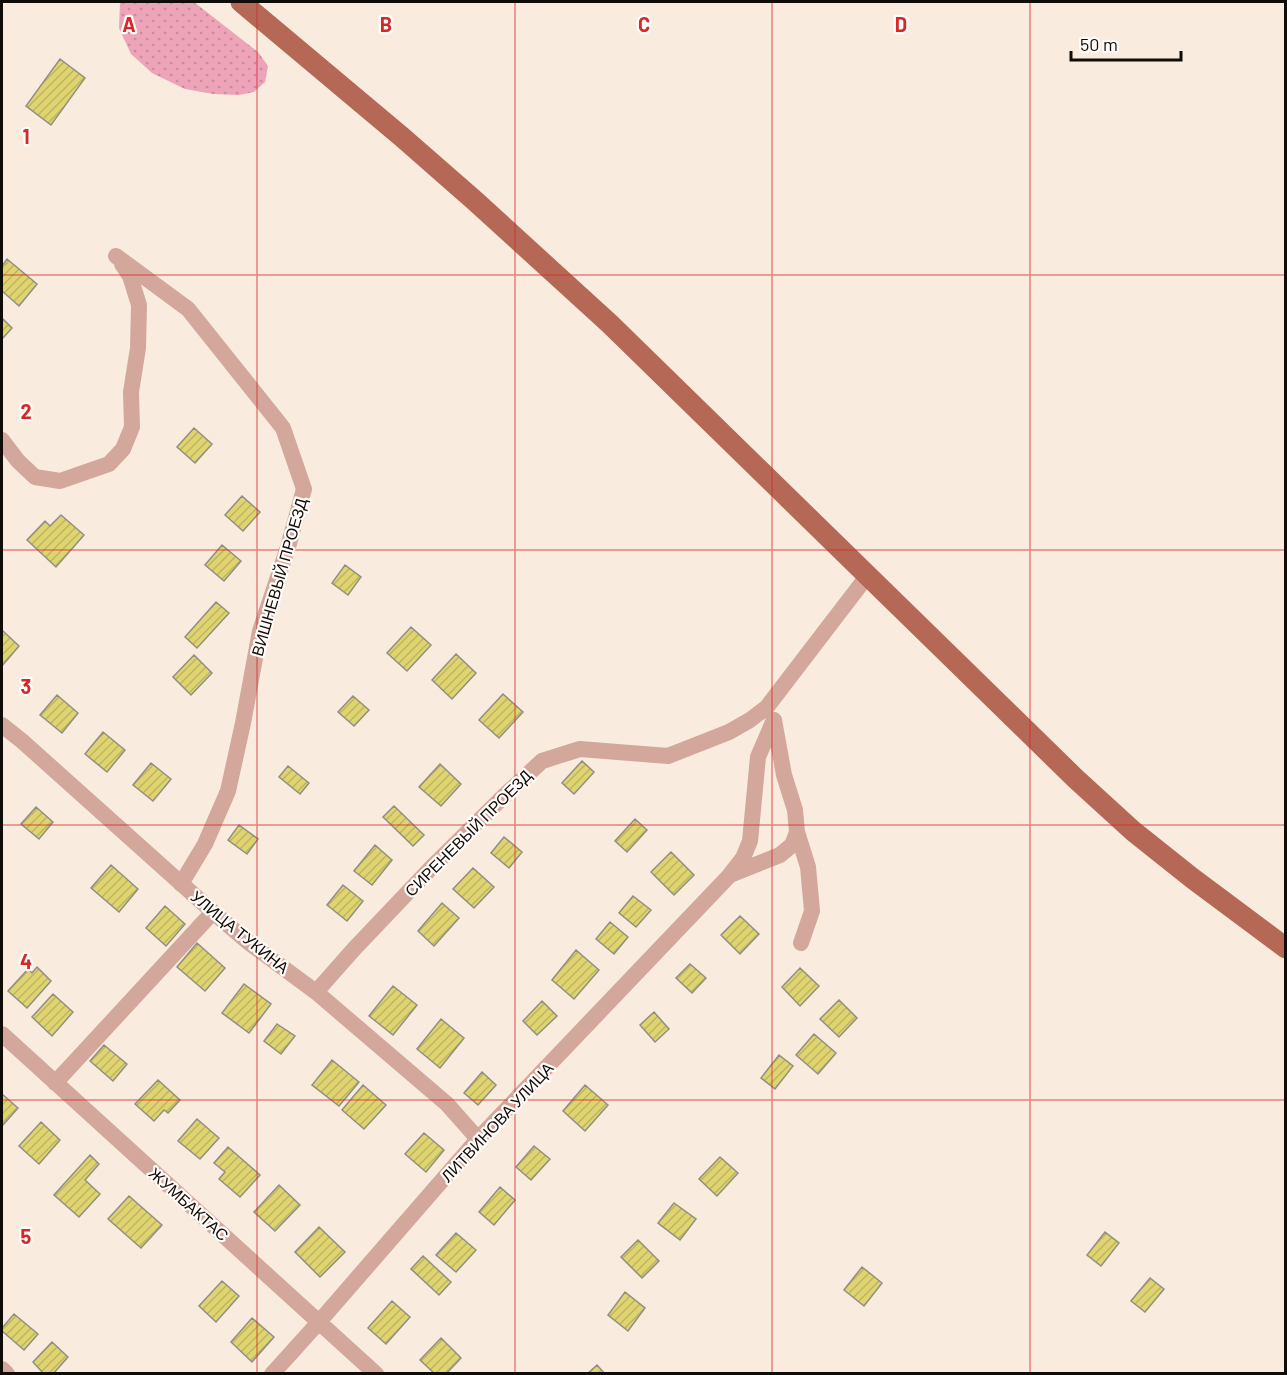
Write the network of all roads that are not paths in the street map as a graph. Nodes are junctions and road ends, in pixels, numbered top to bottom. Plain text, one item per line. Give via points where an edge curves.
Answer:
1 (241, 2) edge
2 (2, 440) edge
3 (868, 575) junction
4 (782, 686) junction
5 (773, 722) junction
6 (2, 725) edge
7 (797, 832) junction
8 (729, 876) junction
9 (181, 884) junction
10 (213, 912) junction
11 (801, 943) dead end
12 (1286, 948) edge
13 (316, 992) junction
14 (2, 1034) edge
15 (54, 1083) junction
16 (478, 1140) junction
17 (319, 1322) junction
18 (2, 1369) edge
19 (7, 1374) edge
20 (272, 1374) edge
21 (376, 1374) edge

1 - 3 main road via 483,207 610,324
2 - 9 street, ВИШНЕВЫЙ ПРОЕЗД via 35,477 60,481 109,464 123,449 132,427 131,392 139,305 130,276 116,256 188,309 283,428 304,489 261,631 228,791 205,844
3 - 4 street, СИРЕНЕВЫЙ ПРОЕЗД
3 - 12 main road via 1133,831
4 - 5 street
4 - 13 street, СИРЕНЕВЫЙ ПРОЕЗД via 767,707 750,720 668,756 580,749 542,761 430,868
5 - 7 street
5 - 8 street via 758,757 750,841
6 - 9 street, УЛИЦА ТУКИНА
7 - 8 street via 792,845 780,855
7 - 11 street via 808,867 812,911
8 - 16 street, ЛИТВИНОВА УЛИЦА
9 - 10 street, УЛИЦА ТУКИНА
10 - 13 street, УЛИЦА ТУКИНА
10 - 15 street
13 - 16 street, УЛИЦА ТУКИНА via 447,1104
14 - 15 street, ЖУМБАКТАС
15 - 17 street, ЖУМБАКТАС
16 - 17 street, ЛИТВИНОВА УЛИЦА
17 - 20 street, ЛИТВИНОВА УЛИЦА
17 - 21 street, ЖУМБАКТАС
18 - 19 street

